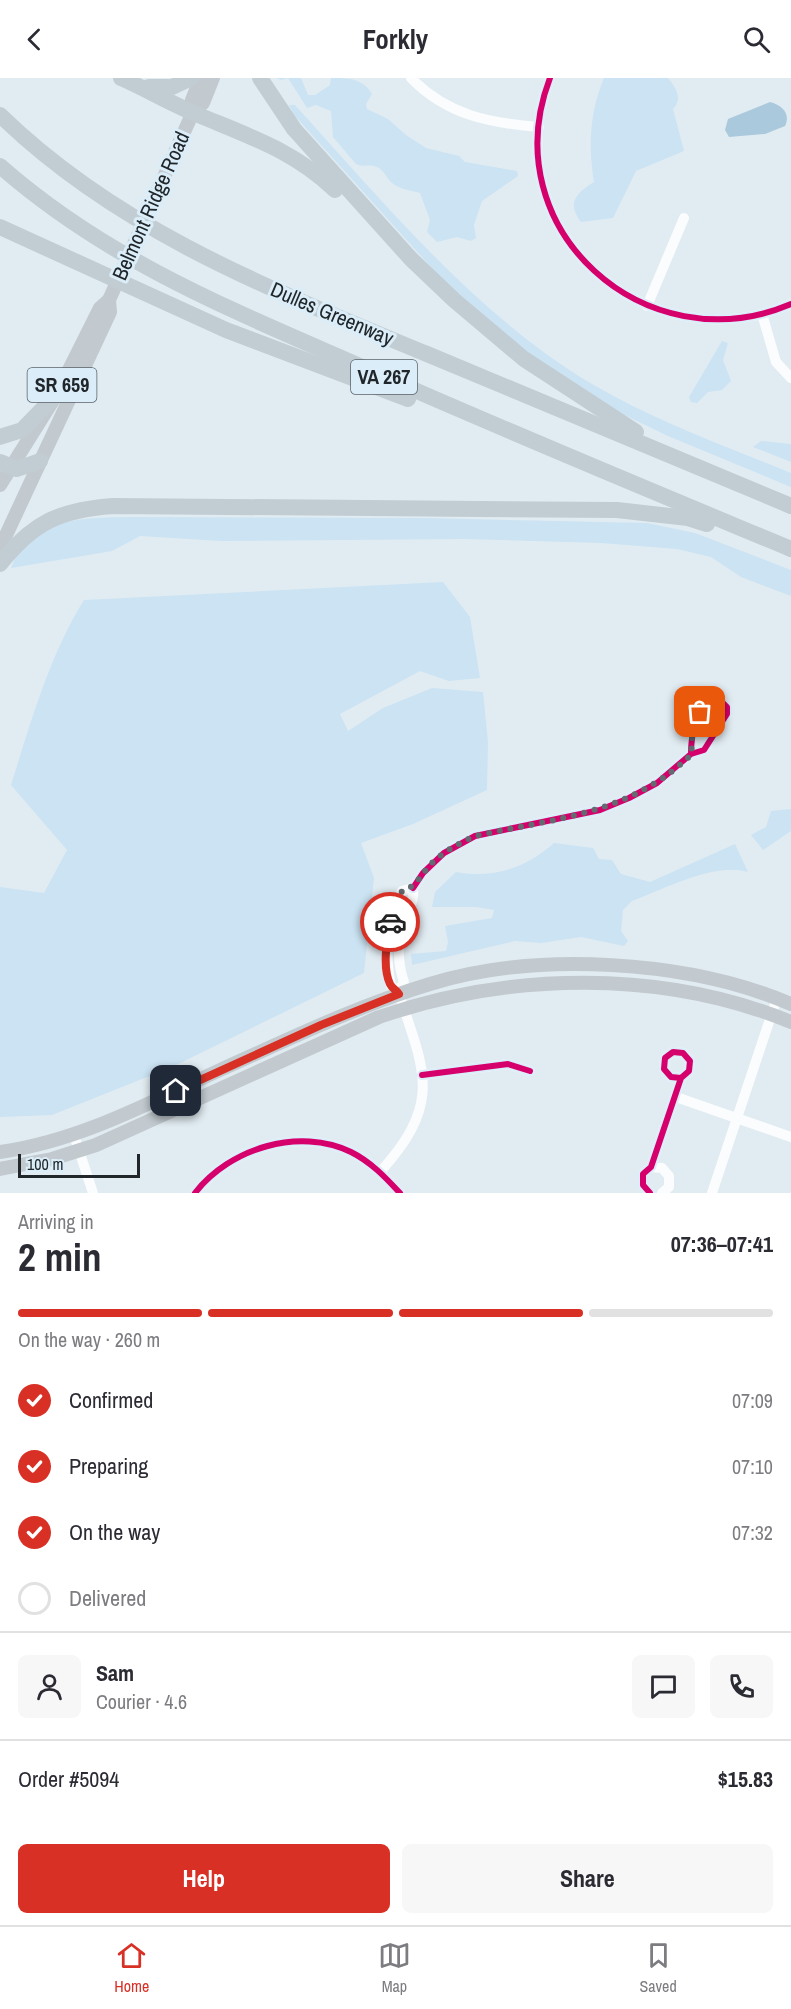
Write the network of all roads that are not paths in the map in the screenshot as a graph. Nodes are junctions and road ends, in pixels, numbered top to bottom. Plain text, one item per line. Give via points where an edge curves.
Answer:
1 (121, 78) edge
2 (191, 78) edge
3 (201, 78) edge
4 (213, 78) edge
5 (260, 78) edge
6 (411, 78) edge
7 (550, 78) edge
8 (142, 87) junction
9 (193, 112) junction
10 (0, 115) edge
11 (539, 127) junction
12 (0, 165) edge
13 (684, 218) dead end
14 (0, 227) edge
15 (411, 259) junction
16 (109, 300) junction
17 (791, 303) edge
18 (647, 306) junction
19 (762, 314) junction
20 (791, 378) edge
21 (57, 394) junction
22 (503, 430) junction
23 (0, 437) edge
24 (672, 456) junction
25 (40, 461) junction
26 (5, 464) edge
27 (0, 485) edge
28 (791, 506) edge
29 (0, 548) edge
30 (791, 549) edge
31 (791, 554) edge
32 (0, 564) edge
33 (692, 754) junction
34 (399, 993) junction
35 (777, 998) junction
36 (791, 1004) edge
37 (404, 1008) junction
38 (772, 1016) junction
39 (791, 1022) edge
40 (530, 1071) dead end
41 (422, 1075) junction
42 (681, 1078) dead end
43 (676, 1097) junction
44 (737, 1118) junction
45 (74, 1135) junction
46 (791, 1137) edge
47 (80, 1151) junction
48 (0, 1152) edge
49 (651, 1167) junction
50 (0, 1169) edge
51 (380, 1172) junction
52 (93, 1193) edge
53 (195, 1193) edge
54 (400, 1193) edge
55 (650, 1193) edge
56 (662, 1193) edge
57 (712, 1193) edge

1 - 8 highway
2 - 8 highway via 172,87
3 - 9 main road, Belmont Ridge Road / SR 659 via 192,100
4 - 9 main road, Belmont Ridge Road / SR 659 via 203,103
5 - 15 highway via 294,129
6 - 11 street via 462,114 497,123
7 - 11 street
8 - 9 highway
9 - 15 highway via 294,156
9 - 16 main road, Belmont Ridge Road / SR 659
10 - 24 highway, Dulles Greenway / VA 267 via 86,187 195,254
11 - 18 street via 538,156 544,189 564,234 600,277
12 - 22 highway, Dulles Greenway / VA 267 via 98,240 161,277
13 - 18 street
14 - 22 highway via 226,330 468,422
15 - 24 highway via 524,359
16 - 21 main road, Belmont Ridge Road / SR 659 via 100,308
16 - 25 main road, Belmont Ridge Road / SR 659 via 110,312
17 - 19 street
18 - 19 street via 704,320
19 - 20 street via 776,362
21 - 23 highway via 22,430
21 - 26 main road, Belmont Ridge Road / SR 659
22 - 30 highway, Dulles Greenway / VA 267
24 - 28 highway, Dulles Greenway / VA 267
25 - 26 highway via 24,468
25 - 29 main road, Belmont Ridge Road / SR 659
26 - 27 main road, Belmont Ridge Road / SR 659
31 - 32 highway via 688,518 617,510 113,507 79,510 48,520 27,533
33 - 33 street via 704,750 727,714 721,700 709,699 702,705 691,741
33 - 34 street via 657,783 612,806 475,836 434,861 412,888 402,891 388,932 388,974 391,986
34 - 35 main road via 488,972 590,966 696,976
34 - 37 street
34 - 45 main road
35 - 36 main road
35 - 38 street
37 - 38 main road via 500,987 599,983 687,993
37 - 41 street via 418,1047
37 - 47 main road
38 - 39 main road
38 - 44 street
40 - 41 street via 508,1064
41 - 51 street via 422,1098 415,1126
42 - 43 street
43 - 44 street
43 - 49 street
44 - 46 street
44 - 57 street
45 - 47 street
45 - 48 main road
47 - 50 main road
47 - 52 street
49 - 55 street via 643,1174 643,1185
49 - 56 street via 662,1168 669,1176 669,1187
51 - 53 street via 341,1148 307,1141 285,1143 228,1162
51 - 54 street

